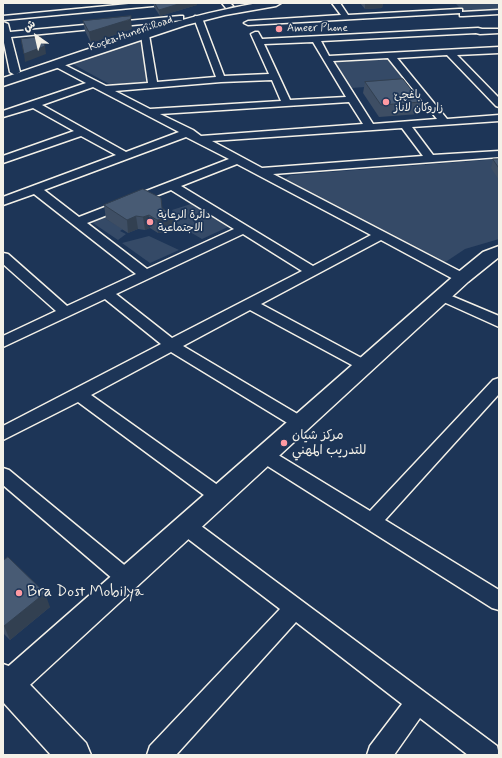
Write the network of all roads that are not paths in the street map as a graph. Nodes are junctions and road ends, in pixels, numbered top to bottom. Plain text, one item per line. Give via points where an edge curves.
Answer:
1 (60, 3) edge
2 (163, 3) edge
3 (276, 3) edge
4 (336, 3) edge
5 (402, 3) edge
6 (452, 3) edge
7 (146, 4) junction
8 (236, 5) edge
9 (63, 12) junction
10 (461, 12) junction
11 (499, 12) edge
12 (411, 14) junction
13 (346, 17) junction
14 (3, 18) edge
15 (180, 18) junction
16 (198, 18) junction
17 (156, 20) junction
18 (3, 21) edge
19 (248, 23) junction
20 (367, 26) junction
21 (479, 31) junction
22 (499, 31) edge
23 (6, 35) junction
24 (145, 35) junction
25 (316, 38) junction
26 (259, 42) junction
27 (499, 50) edge
28 (449, 52) junction
29 (391, 56) junction
30 (327, 59) junction
31 (59, 65) junction
32 (9, 74) edge
33 (275, 77) junction
34 (221, 79) junction
35 (3, 82) edge
36 (95, 83) junction
37 (153, 84) junction
38 (106, 88) junction
39 (352, 99) junction
40 (287, 103) junction
41 (499, 104) edge
42 (34, 105) junction
43 (150, 112) junction
44 (3, 114) edge
45 (499, 118) edge
46 (444, 122) junction
47 (405, 125) junction
48 (370, 127) junction
49 (82, 132) junction
50 (189, 132) junction
51 (201, 139) junction
52 (499, 154) edge
53 (125, 156) junction
54 (239, 159) junction
55 (3, 160) edge
56 (431, 160) junction
57 (262, 171) junction
58 (173, 186) junction
59 (35, 189) junction
60 (3, 201) edge
61 (79, 222) junction
62 (243, 229) junction
63 (381, 235) junction
64 (496, 256) edge
65 (3, 257) edge
66 (312, 271) junction
67 (146, 275) junction
68 (462, 278) junction
69 (107, 294) junction
70 (442, 296) junction
71 (249, 304) junction
72 (66, 313) junction
73 (499, 322) edge
74 (3, 342) edge
75 (171, 345) junction
76 (364, 366) junction
77 (496, 393) edge
78 (78, 394) junction
79 (300, 423) junction
80 (3, 434) edge
81 (264, 455) junction
82 (3, 475) edge
83 (219, 496) junction
84 (372, 522) junction
85 (186, 526) junction
86 (127, 579) junction
87 (499, 601) edge
88 (295, 608) junction
89 (6, 682) edge
90 (417, 702) junction
91 (74, 755) edge
92 (159, 755) edge
93 (379, 755) edge
94 (488, 755) edge

1 - 9 street
2 - 7 street
3 - 8 main road
4 - 13 street
5 - 12 street
6 - 10 street
7 - 9 street
7 - 17 street
8 - 15 main road, Koçka Hunerî Road
8 - 16 main road
8 - 19 street
9 - 14 street
10 - 11 street
10 - 12 street
10 - 21 street
12 - 20 street
13 - 19 street
13 - 20 street
15 - 17 street
15 - 32 main road, Koçka Hunerî Road
16 - 24 main road
16 - 34 street
17 - 23 street
18 - 23 street
19 - 26 street
20 - 21 street
20 - 25 street
21 - 22 street
21 - 27 street
23 - 32 street
24 - 31 main road
24 - 37 street
25 - 26 street
25 - 30 street
26 - 33 street
27 - 28 street
28 - 29 street
28 - 41 street
29 - 30 street
29 - 46 street
30 - 39 street
31 - 35 main road
31 - 36 street
33 - 34 street
33 - 40 street
34 - 37 street
36 - 38 street
36 - 42 street
37 - 38 street
38 - 43 street
39 - 40 street
39 - 48 street
40 - 43 street
42 - 44 street
42 - 49 street
43 - 50 street
45 - 46 street
46 - 47 street
47 - 48 street
47 - 56 street
48 - 51 street
49 - 53 street
49 - 55 street
50 - 51 street
50 - 53 street
51 - 54 street
52 - 56 street
53 - 59 street
54 - 57 street
54 - 58 street
56 - 57 street
57 - 63 street
58 - 61 street
58 - 62 street
59 - 60 street
59 - 61 street
61 - 67 street
62 - 66 street
62 - 67 street
63 - 66 street
63 - 68 street
64 - 68 street
65 - 72 street
66 - 71 street
67 - 69 street
68 - 70 street
69 - 72 street
69 - 75 street
70 - 73 street
70 - 76 street
71 - 75 street
71 - 76 street
72 - 74 street
75 - 78 street
75 - 79 street
76 - 79 street
77 - 84 street
78 - 80 street
78 - 83 street
79 - 81 street
81 - 83 street
81 - 84 street
82 - 86 street
83 - 85 street
84 - 87 street
85 - 86 street
85 - 88 street
86 - 89 street
88 - 90 street
88 - 92 street
89 - 91 main road
90 - 93 street
90 - 94 street

